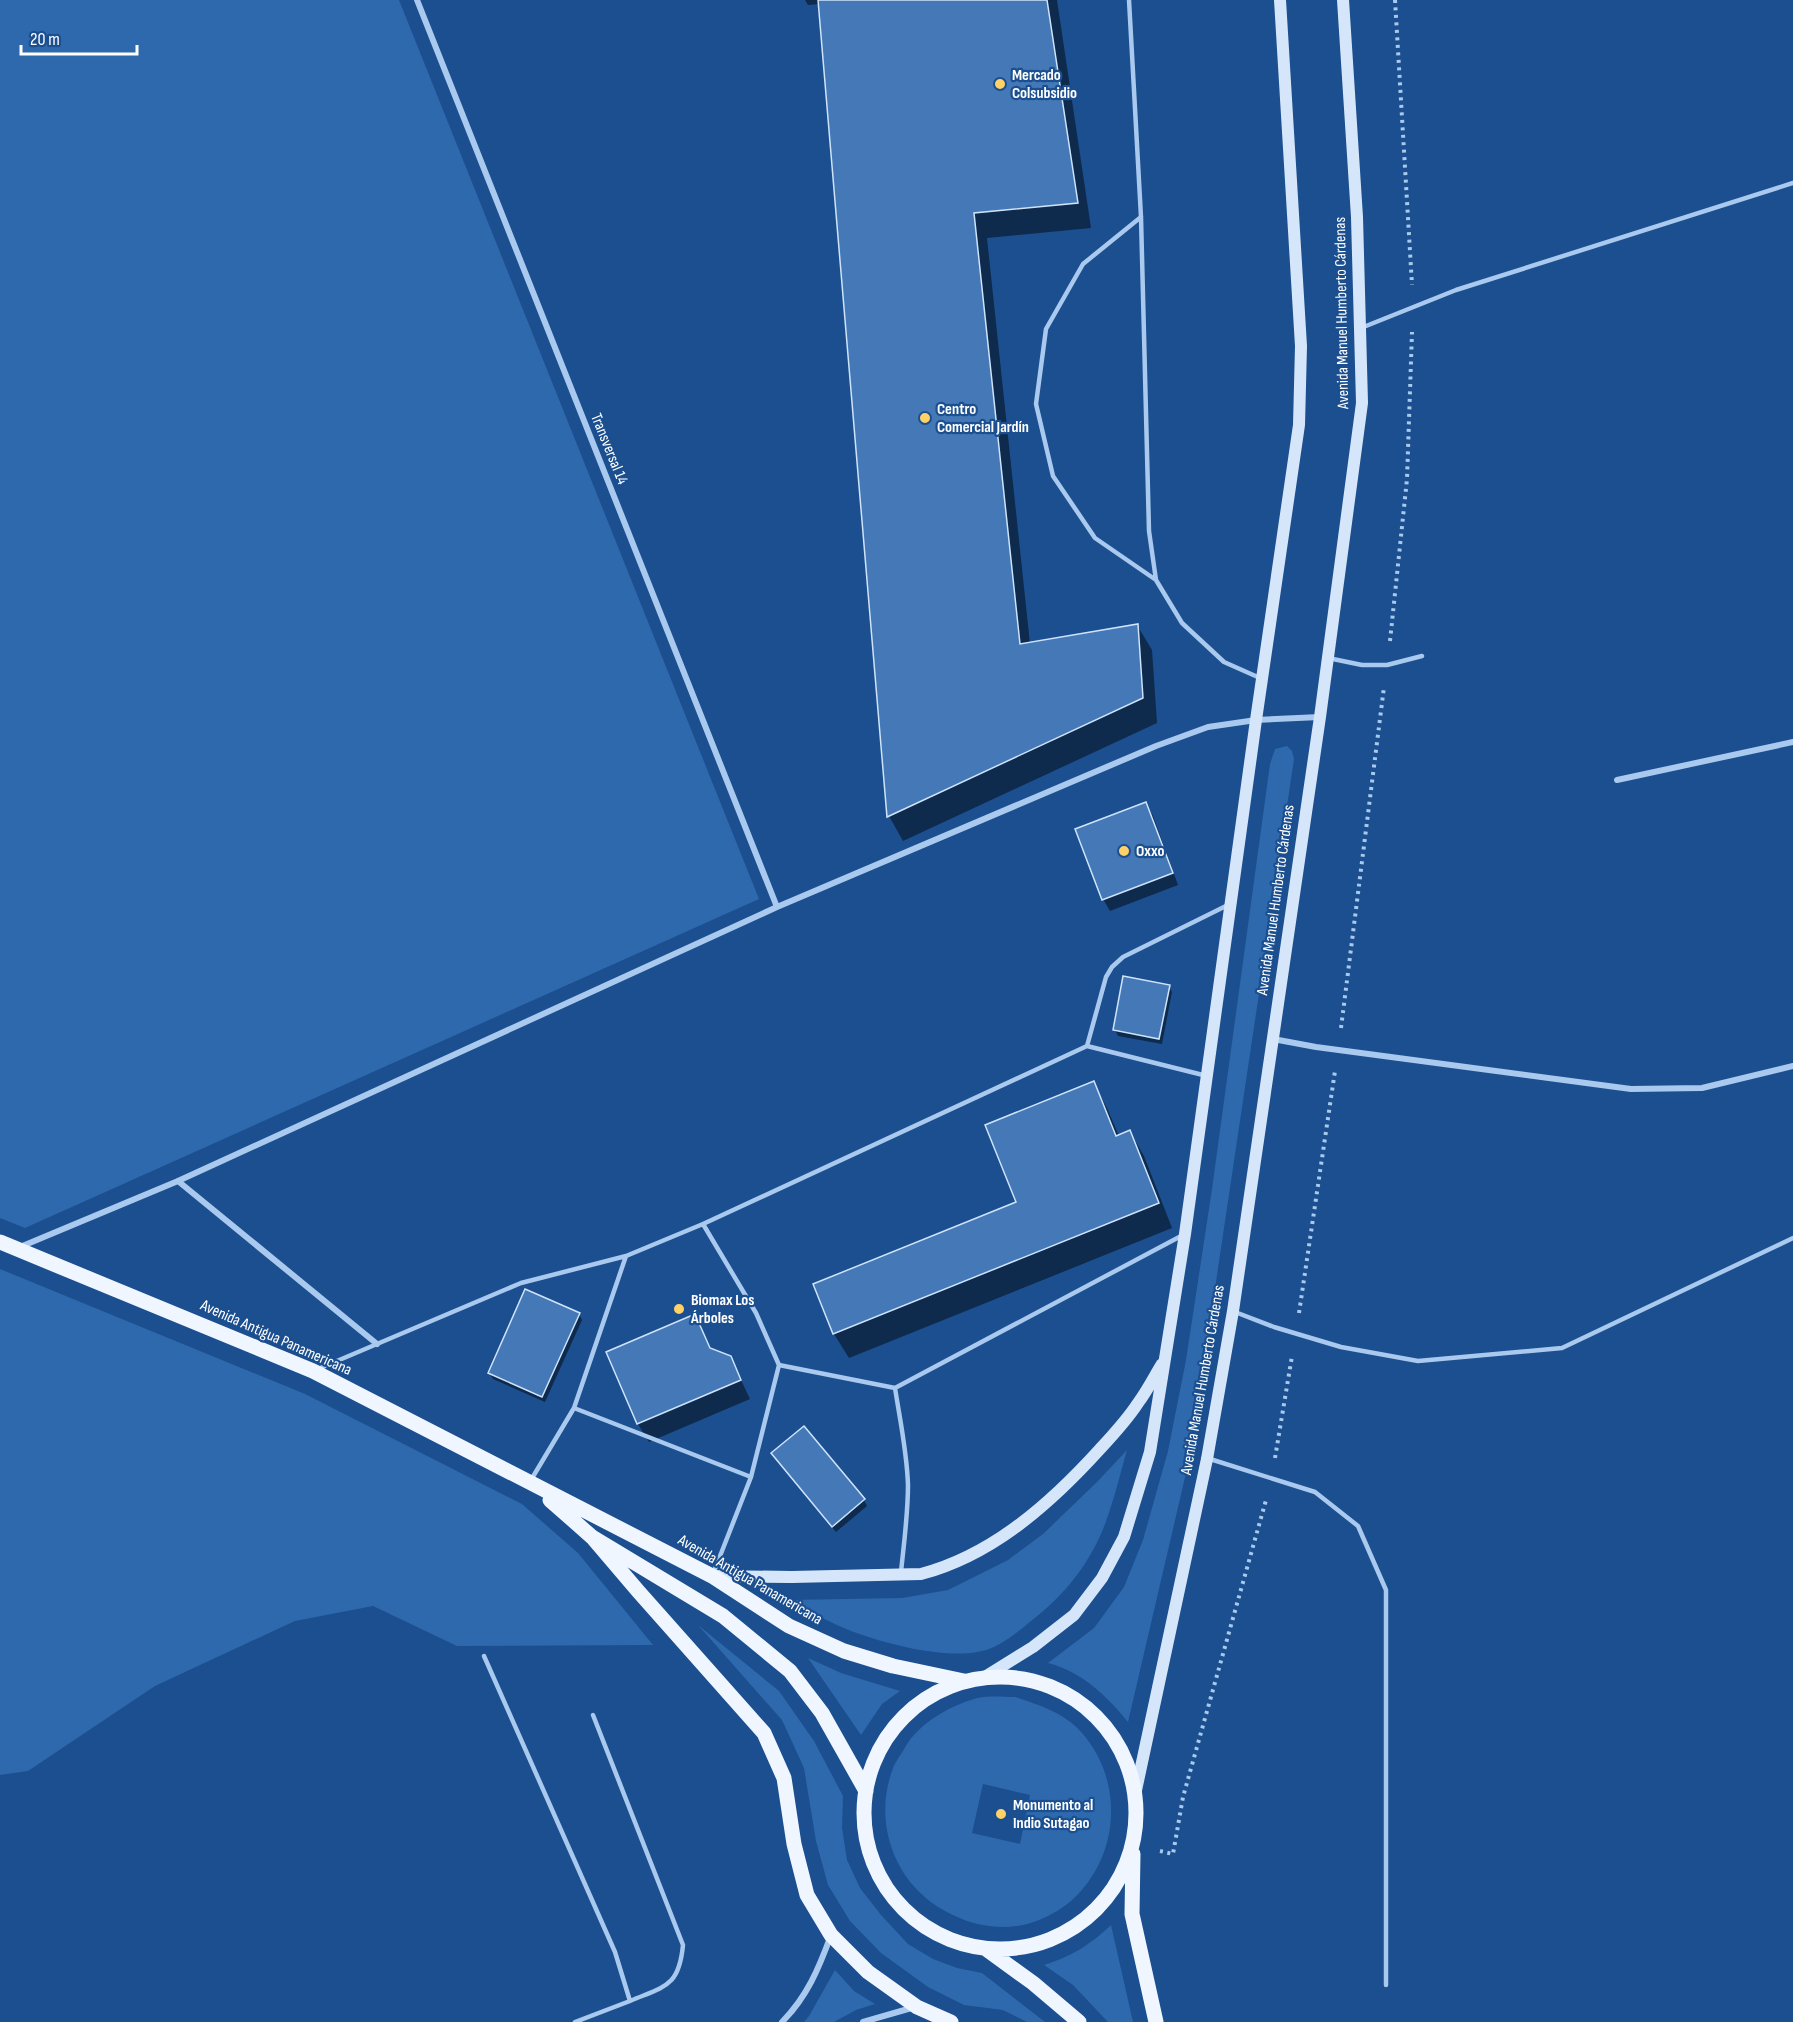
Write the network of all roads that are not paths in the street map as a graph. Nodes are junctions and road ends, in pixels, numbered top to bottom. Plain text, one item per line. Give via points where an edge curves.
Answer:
1 (417, 0) edge
2 (1129, 0) edge
3 (1280, 0) edge
4 (1343, 0) edge
5 (1793, 183) edge
6 (1140, 217) junction
7 (1361, 328) junction
8 (1156, 580) junction
9 (1422, 656) dead end
10 (1328, 658) junction
11 (1262, 680) junction
12 (1320, 717) junction
13 (1256, 720) junction
14 (1793, 742) edge
15 (1617, 780) dead end
16 (1231, 904) junction
17 (777, 907) junction
18 (1272, 1039) junction
19 (1087, 1046) junction
20 (1793, 1066) edge
21 (1207, 1076) junction
22 (178, 1181) junction
23 (703, 1224) junction
24 (1185, 1234) junction
25 (1793, 1238) edge
26 (0, 1242) edge
27 (17, 1249) junction
28 (626, 1256) junction
29 (1233, 1311) junction
30 (377, 1344) junction
31 (1166, 1358) junction
32 (779, 1365) junction
33 (313, 1371) junction
34 (894, 1388) junction
35 (574, 1408) junction
36 (1207, 1459) junction
37 (751, 1477) junction
38 (530, 1483) junction
39 (592, 1537) junction
40 (900, 1575) junction
41 (712, 1576) junction
42 (484, 1656) dead end
43 (983, 1678) junction
44 (964, 1681) junction
45 (593, 1715) dead end
46 (866, 1791) junction
47 (1135, 1795) junction
48 (1134, 1837) junction
49 (831, 1935) junction
50 (986, 1949) junction
51 (1386, 1985) dead end
52 (630, 2001) junction
53 (917, 2007) junction
54 (575, 2022) edge
55 (782, 2022) edge
56 (863, 2022) edge
57 (951, 2022) edge
58 (1079, 2022) edge
59 (1156, 2022) edge

1 - 17 street, Transversal 14
2 - 6 lane
3 - 11 main road via 1301,346 1299,425
4 - 7 main road, Avenida Manuel Humberto Cárdenas
5 - 7 lane via 1456,290
6 - 8 lane via 1149,531
6 - 8 lane via 1083,264 1046,329 1036,404 1053,476 1095,538
7 - 10 main road, Avenida Manuel Humberto Cárdenas via 1362,403
8 - 11 lane via 1182,623 1224,662
9 - 10 lane via 1387,665
10 - 12 main road, Avenida Manuel Humberto Cárdenas
11 - 13 main road
12 - 13 street
12 - 18 main road, Avenida Manuel Humberto Cárdenas
13 - 16 main road
13 - 17 street via 1208,727 1156,746
14 - 15 street
16 - 19 lane via 1123,957 1112,967
16 - 21 main road
17 - 22 street
18 - 20 street via 1631,1089 1702,1088
18 - 29 main road, Avenida Manuel Humberto Cárdenas
19 - 21 lane
19 - 23 lane
21 - 24 main road
22 - 27 street
22 - 30 street
23 - 28 lane
23 - 32 lane via 756,1312
24 - 31 main road
24 - 34 lane
25 - 29 lane via 1562,1348 1419,1361 1341,1347
26 - 27 main road, Avenida Antigua Panamericana
27 - 33 main road, Avenida Antigua Panamericana
28 - 30 lane via 521,1283
28 - 35 lane
29 - 36 main road, Avenida Manuel Humberto Cárdenas
30 - 33 lane
31 - 40 main road via 1120,1426 1043,1507 968,1557 941,1569
31 - 43 main road via 1150,1452 1124,1537 1102,1578 1074,1615
32 - 34 lane
32 - 37 lane
33 - 38 main road, Avenida Antigua Panamericana
34 - 40 lane via 908,1483
35 - 37 lane
35 - 38 lane
36 - 47 main road, Avenida Manuel Humberto Cárdenas
36 - 51 lane via 1315,1492 1358,1526 1386,1590
37 - 41 lane
38 - 39 main road, Avenida Antigua Panamericana
38 - 41 main road, Avenida Antigua Panamericana
39 - 46 main road, Avenida Antigua Panamericana via 723,1617 790,1671 822,1713
39 - 49 main road via 764,1733 784,1778 807,1895
40 - 41 main road
41 - 44 main road, Avenida Antigua Panamericana via 789,1626 844,1651
42 - 52 lane via 615,1952
43 - 44 main road
43 - 47 main road via 1032,1680 1083,1704 1121,1750
44 - 46 main road via 933,1695 904,1717 876,1757
45 - 52 lane via 683,1945 681,1966 670,1984
46 - 50 main road via 867,1839 886,1888 914,1919 932,1932
47 - 48 main road
48 - 50 main road via 1121,1875 1091,1915 1061,1935 1030,1947
48 - 59 main road via 1132,1914
49 - 53 main road via 868,1972
49 - 55 street via 817,1974 797,2007
50 - 58 main road
52 - 54 lane
53 - 56 street
53 - 57 main road

